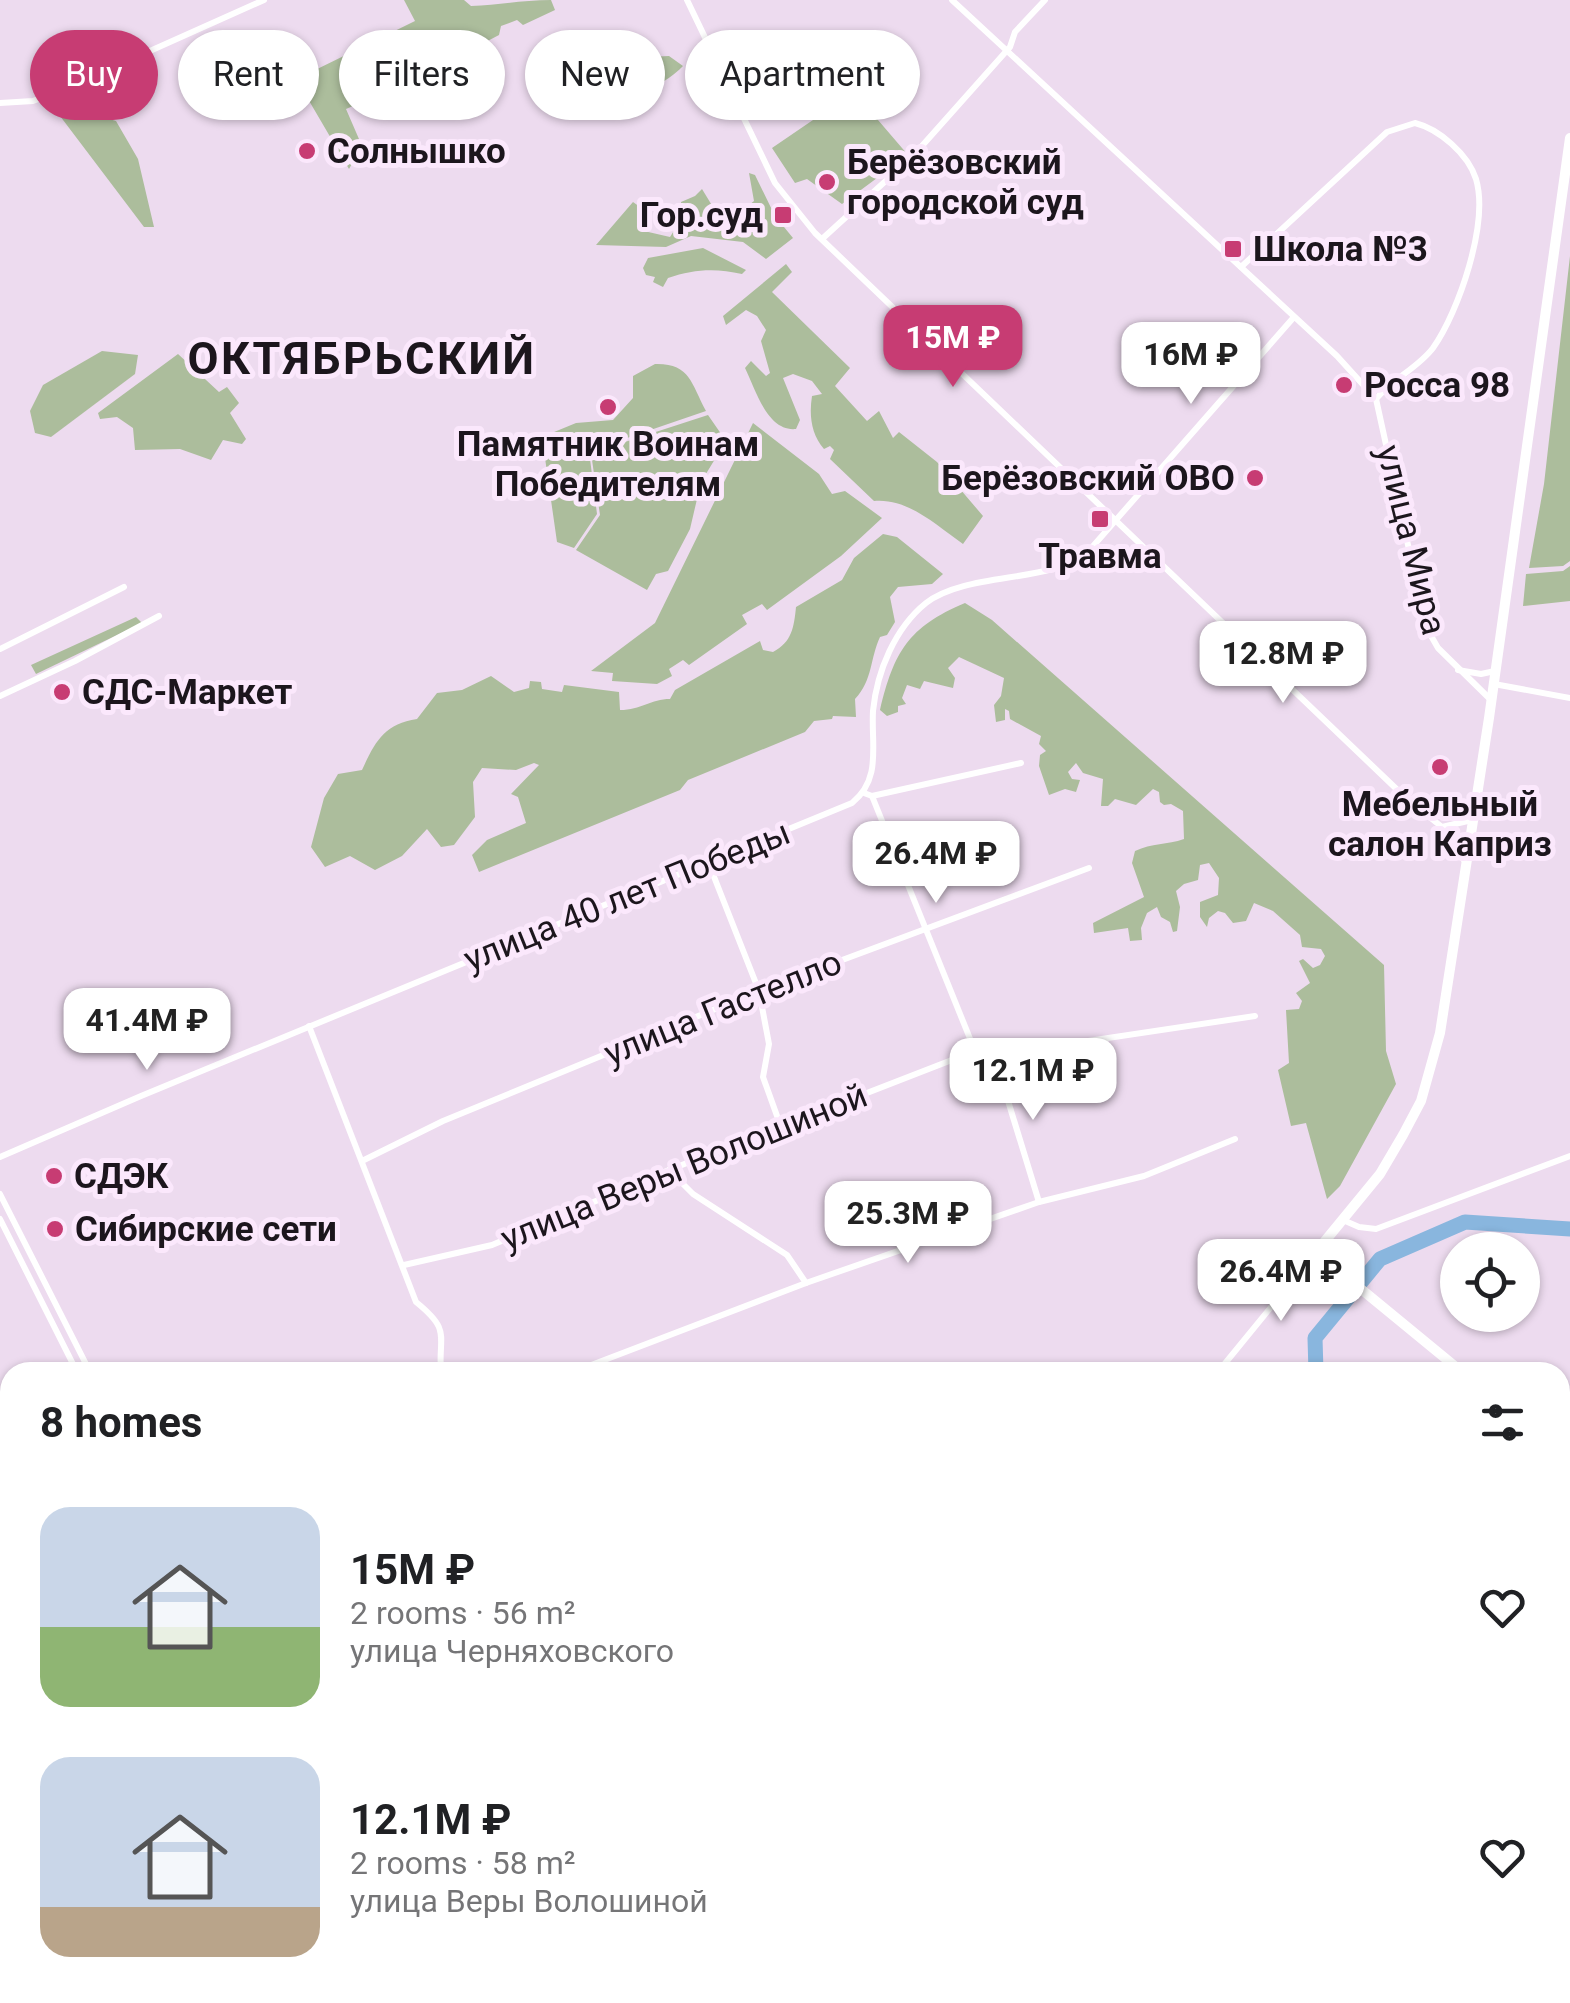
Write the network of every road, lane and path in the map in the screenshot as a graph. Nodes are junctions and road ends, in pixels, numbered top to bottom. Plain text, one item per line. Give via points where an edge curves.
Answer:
1 (264, 0) edge
2 (687, 0) edge
3 (952, 0) edge
4 (1046, 0) edge
5 (1006, 51) junction
6 (0, 103) edge
7 (1570, 138) edge
8 (822, 240) junction
9 (1241, 267) junction
10 (1294, 317) junction
11 (1376, 399) junction
12 (1115, 521) junction
13 (124, 587) dead end
14 (159, 616) dead end
15 (0, 649) edge
16 (1458, 670) junction
17 (1496, 670) junction
18 (1494, 684) junction
19 (0, 696) edge
20 (1570, 698) edge
21 (1492, 701) junction
22 (1021, 763) dead end
23 (868, 794) junction
24 (1472, 820) junction
25 (1442, 827) junction
26 (1466, 863) junction
27 (709, 864) junction
28 (1089, 868) dead end
29 (925, 927) junction
30 (759, 991) junction
31 (1255, 1016) dead end
32 (309, 1026) junction
33 (976, 1051) junction
34 (994, 1055) junction
35 (781, 1127) junction
36 (1235, 1140) dead end
37 (1570, 1156) edge
38 (0, 1157) edge
39 (362, 1161) junction
40 (669, 1170) junction
41 (0, 1194) edge
42 (1038, 1202) junction
43 (0, 1219) edge
44 (1342, 1220) junction
45 (1316, 1252) junction
46 (404, 1265) junction
47 (806, 1283) junction
48 (72, 1362) edge
49 (85, 1362) edge
50 (441, 1362) edge
51 (599, 1362) edge
52 (1226, 1362) edge
53 (1450, 1362) edge

1 - 6 street via 94,78 32,101
2 - 8 street via 775,184
3 - 5 street, улица Мира
4 - 5 street
5 - 8 street via 913,156
5 - 9 street, улица Мира
7 - 17 main road
8 - 12 street
9 - 10 street, улица Мира
9 - 11 street via 1387,132 1416,123 1440,134 1476,179 1472,256 1451,320 1430,352
10 - 11 street, улица Мира
10 - 12 street
11 - 16 street, улица Мира via 1426,627
12 - 23 street via 1087,553 1055,568 950,590 907,622 881,674
12 - 25 street
13 - 15 street
14 - 19 street
16 - 17 street, улица Мира
16 - 21 street, улица Мира
17 - 18 main road
18 - 20 street
18 - 21 main road
21 - 24 main road
22 - 23 street, улица 40 лет Победы
23 - 27 street, улица 40 лет Победы
23 - 29 street
24 - 25 street
24 - 26 main road
25 - 26 street
26 - 44 main road via 1451,976 1420,1101 1380,1174
27 - 30 street
27 - 32 street, улица 40 лет Победы
28 - 29 street, улица Гастелло
29 - 30 street, улица Гастелло
29 - 33 street
30 - 35 street via 769,1044 763,1077
30 - 39 street, улица Гастелло
31 - 34 street
32 - 38 street, улица 40 лет Победы
32 - 39 street
33 - 34 street
33 - 35 street, улица Веры Волошиной
34 - 42 street
35 - 40 street, улица Веры Волошиной
36 - 42 street via 1144,1176
37 - 44 street via 1376,1229
39 - 46 street
40 - 46 street, улица Веры Волошиной via 492,1245
40 - 47 street via 694,1194 787,1254
41 - 49 street
42 - 47 street
43 - 48 street
44 - 45 main road
45 - 52 street
45 - 53 main road
46 - 50 street via 416,1302 434,1316 444,1338
47 - 51 street

